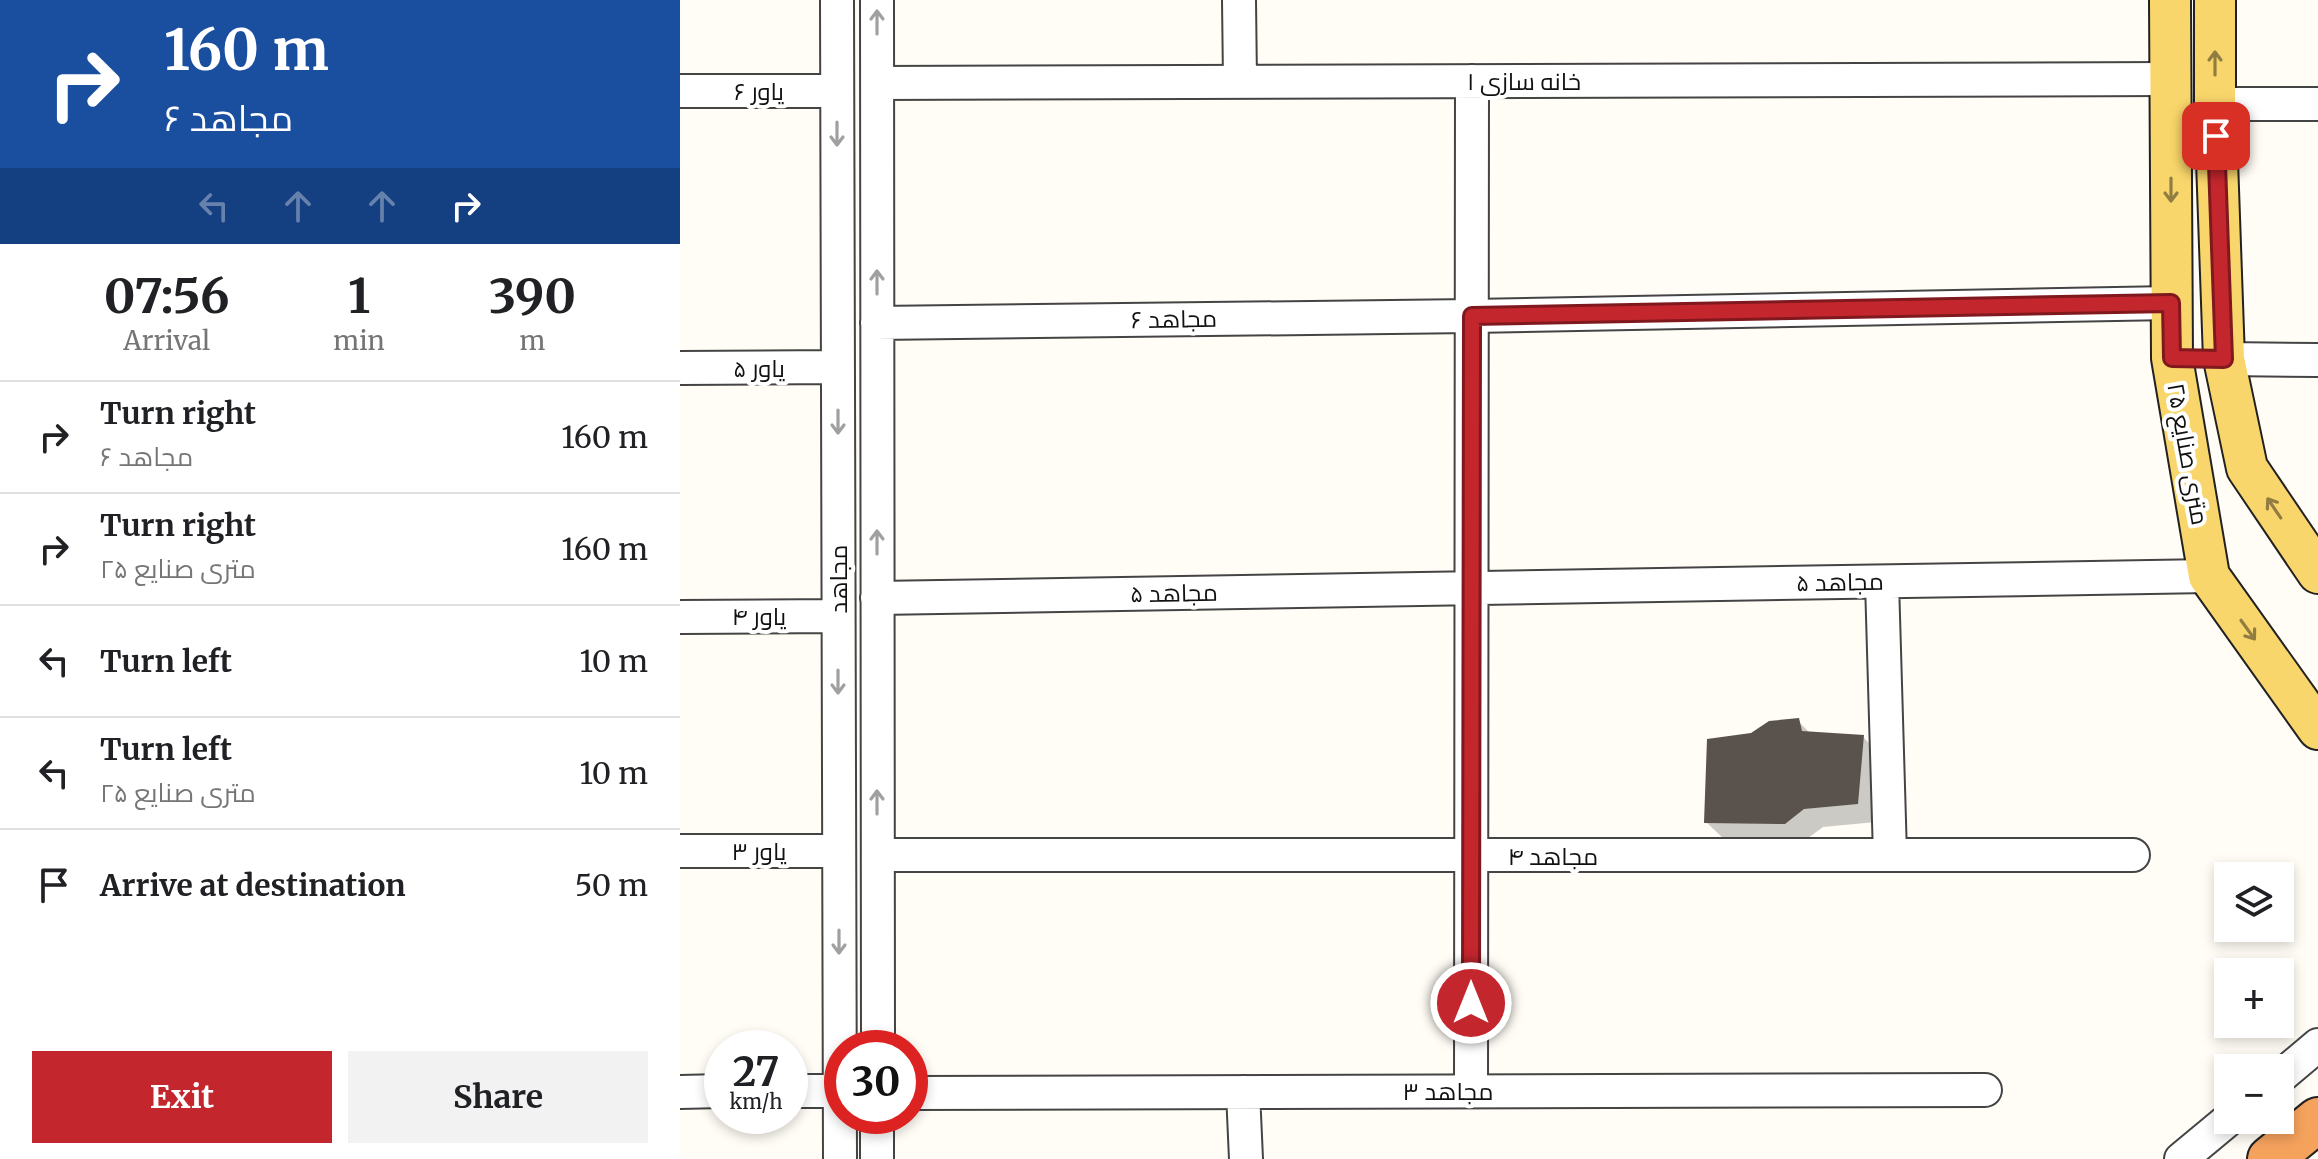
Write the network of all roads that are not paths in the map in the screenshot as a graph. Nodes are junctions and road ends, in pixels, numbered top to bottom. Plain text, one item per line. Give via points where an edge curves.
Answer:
1 (837, 0) edge
2 (877, 0) edge
3 (1239, 0) edge
4 (2170, 0) edge
5 (2215, 0) edge
6 (2170, 79) junction
7 (1240, 81) junction
8 (1472, 81) junction
9 (877, 83) junction
10 (680, 91) edge
11 (837, 91) junction
12 (2215, 104) junction
13 (2318, 104) edge
14 (2171, 303) junction
15 (1472, 316) junction
16 (877, 323) junction
17 (2172, 358) junction
18 (2224, 359) junction
19 (2318, 360) edge
20 (837, 367) junction
21 (680, 368) edge
22 (838, 469) junction
23 (877, 471) junction
24 (2318, 573) edge
25 (2209, 576) junction
26 (1882, 582) junction
27 (1472, 589) junction
28 (877, 598) junction
29 (838, 616) junction
30 (680, 617) edge
31 (2318, 729) edge
32 (680, 851) edge
33 (839, 851) junction
34 (878, 855) junction
35 (1890, 855) junction
36 (2133, 855) dead end
37 (1471, 856) junction
38 (878, 979) junction
39 (839, 980) junction
40 (839, 1030) edge
41 (878, 1030) edge
42 (2318, 1045) edge
43 (2294, 1065) edge
44 (1985, 1090) dead end
45 (704, 1091) edge
46 (1471, 1091) junction
47 (680, 1092) edge
48 (1243, 1092) junction
49 (928, 1093) edge
50 (2318, 1120) edge
51 (2214, 1132) edge
52 (840, 1134) edge
53 (877, 1134) edge
54 (840, 1159) edge
55 (877, 1159) edge
56 (1246, 1159) edge
57 (2181, 1159) edge
58 (2270, 1159) edge

1 - 11 street, مجاهد
9 -> 2 street, مجاهد
3 - 7 street
4 - 6 main road, ۲۵ متری صنایع
12 -> 5 main road
6 - 8 street, خانه سازی ۱
6 -> 14 main road, ۲۵ متری صنایع
7 - 8 street, خانه سازی ۱
7 - 9 street, خانه سازی ۱
8 - 15 street
16 -> 9 street, مجاهد
10 - 11 street, یاور ۶
11 -> 20 street, مجاهد
12 - 13 street
12 - 18 main road
14 - 15 street, مجاهد ۶
14 - 17 main road, ۲۵ متری صنایع
15 - 16 street, مجاهد ۶
15 - 27 street
16 - 23 street, مجاهد
17 - 18 main road
17 - 25 main road, ۲۵ متری صنایع
18 - 19 street
24 -> 18 main road via 2247,468
20 - 21 street, یاور ۵
20 -> 22 street, مجاهد
22 - 23 street
22 - 29 street, مجاهد
28 -> 23 street, مجاهد
25 - 26 street, ۵ مجاهد
25 -> 31 main road, ۲۵ متری صنایع
26 - 27 street, ۵ مجاهد
26 - 35 street
27 - 28 street, مجاهد ۵
27 - 37 street
34 -> 28 street, مجاهد
29 - 30 street, یاور ۴
29 -> 33 street, مجاهد
32 - 33 street, یاور ۳
33 -> 39 street, مجاهد
34 - 37 street, مجاهد ۴
34 - 38 street, مجاهد
35 - 36 street, مجاهد ۴
35 - 37 street, مجاهد ۴
37 - 46 street
38 - 39 street
38 - 41 street, مجاهد
39 - 40 street, مجاهد
42 - 43 street
44 - 46 street, مجاهد ۳
45 - 47 street
46 - 48 street, مجاهد ۳
48 - 49 street, مجاهد ۳
48 - 56 street
50 - 58 highway
51 - 57 street
52 - 54 street, مجاهد
53 - 55 street

